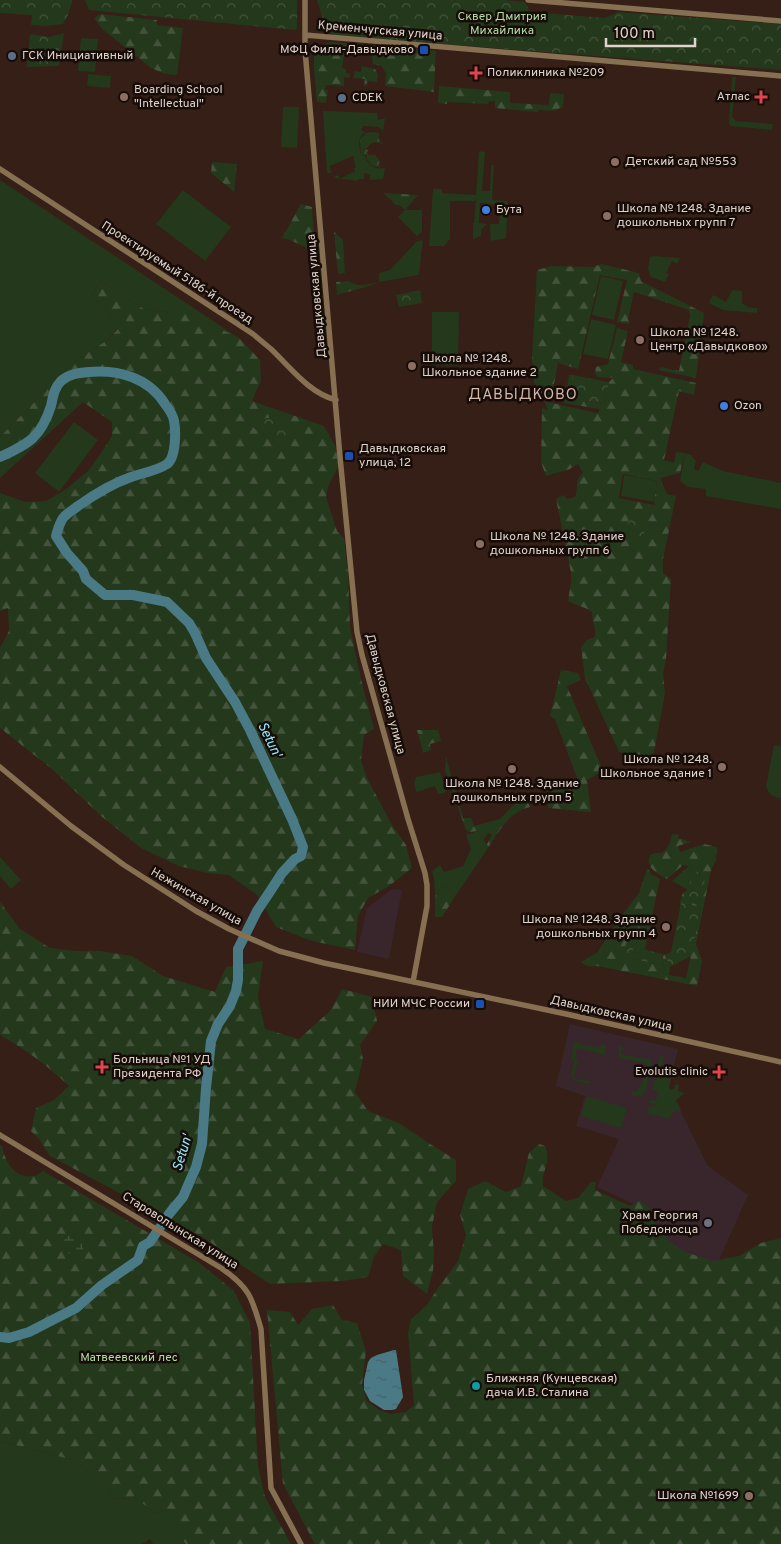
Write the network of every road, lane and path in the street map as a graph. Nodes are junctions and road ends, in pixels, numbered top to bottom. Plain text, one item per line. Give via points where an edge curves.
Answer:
1 (305, 0) edge
2 (528, 0) edge
3 (781, 21) edge
4 (305, 35) junction
5 (781, 76) edge
6 (0, 169) edge
7 (336, 400) junction
8 (0, 767) edge
9 (413, 982) junction
10 (781, 1062) edge
11 (0, 1136) edge
12 (300, 1544) edge

1 - 4 street, Давыдковская улица
2 - 3 street
4 - 5 street, Кременчугская улица
4 - 7 street, Давыдковская улица
6 - 7 street, Проектируемый 5186-й проезд via 253,334 311,388
7 - 9 street, Давыдковская улица via 359,643 427,885 427,906
8 - 9 street, Нежинская улица via 124,865 229,929 308,960
9 - 10 street, Давыдковская улица
11 - 12 street, Староволынская улица via 237,1278 248,1291 261,1328 271,1488

